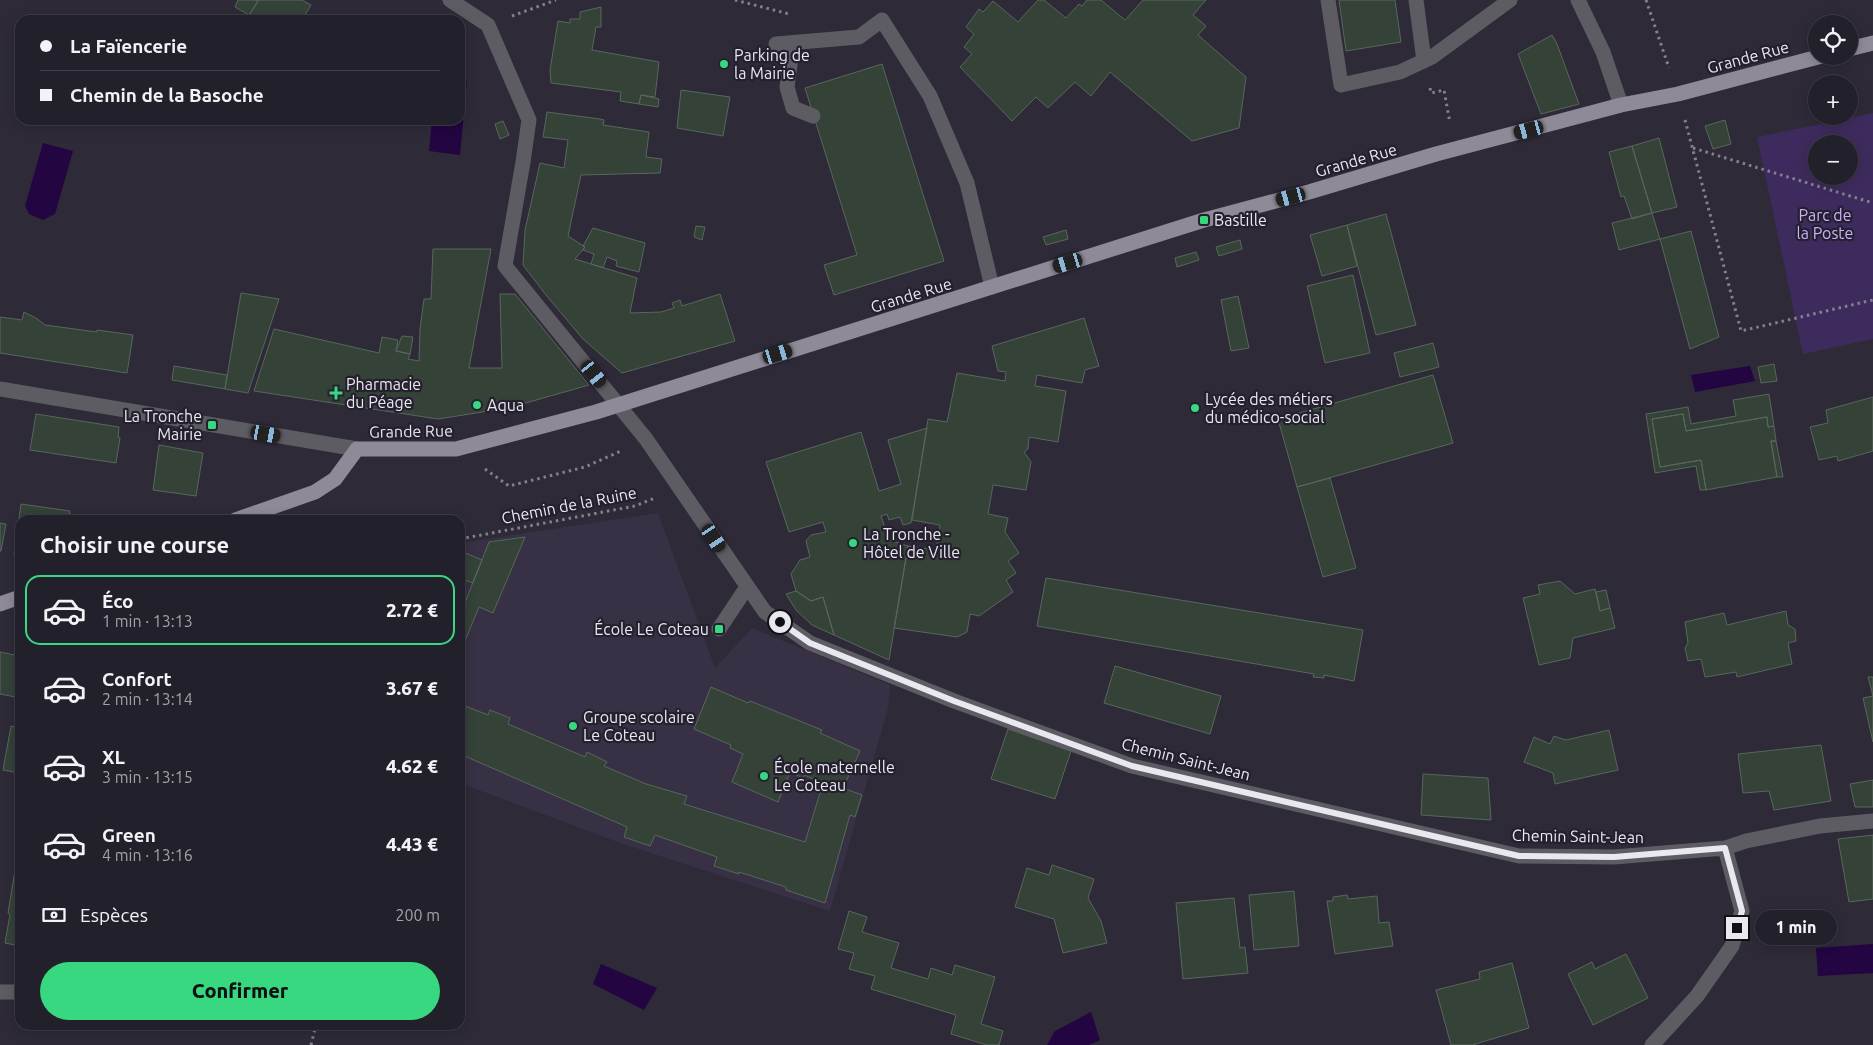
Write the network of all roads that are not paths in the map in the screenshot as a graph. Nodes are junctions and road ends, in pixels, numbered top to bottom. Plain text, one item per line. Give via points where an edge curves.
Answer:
1 (450, 0) edge
2 (1328, 0) edge
3 (1416, 0) edge
4 (1510, 0) edge
5 (1578, 0) edge
6 (793, 43) junction
7 (1873, 43) edge
8 (776, 44) dead end
9 (1858, 47) edge
10 (1808, 60) edge
11 (1424, 61) junction
12 (1621, 106) junction
13 (814, 116) dead end
14 (992, 287) junction
15 (0, 389) edge
16 (619, 404) junction
17 (357, 449) junction
18 (249, 515) edge
19 (747, 587) junction
20 (15, 599) edge
21 (0, 604) edge
22 (719, 629) dead end
23 (1873, 821) edge
24 (1725, 848) junction
25 (0, 992) edge
26 (15, 992) edge
27 (1652, 1045) edge

1 - 16 street, Chemin Saint-Jean via 488,25 528,120 505,266
2 - 11 street via 1341,85 1400,72
3 - 11 street
4 - 11 street
5 - 12 street via 1603,52
6 - 8 street
6 - 13 street via 787,86 793,108
6 - 14 street via 859,37 882,20 930,96 967,183
7 - 9 main road
10 - 12 main road, Grande Rue
12 - 14 main road, Grande Rue via 1204,220
14 - 16 main road, Grande Rue
15 - 17 street, Grande Rue
16 - 17 main road, Grande Rue via 456,449
16 - 19 street, Chemin Saint-Jean
17 - 18 main road via 335,479 315,492
19 - 22 street
19 - 24 street, Chemin Saint-Jean via 764,612 810,643 954,701 1132,766 1519,856 1614,857
20 - 21 main road
23 - 24 street, Chemin Saint-Jean via 1820,826
24 - 27 street via 1742,911 1732,946 1697,996
25 - 26 street

